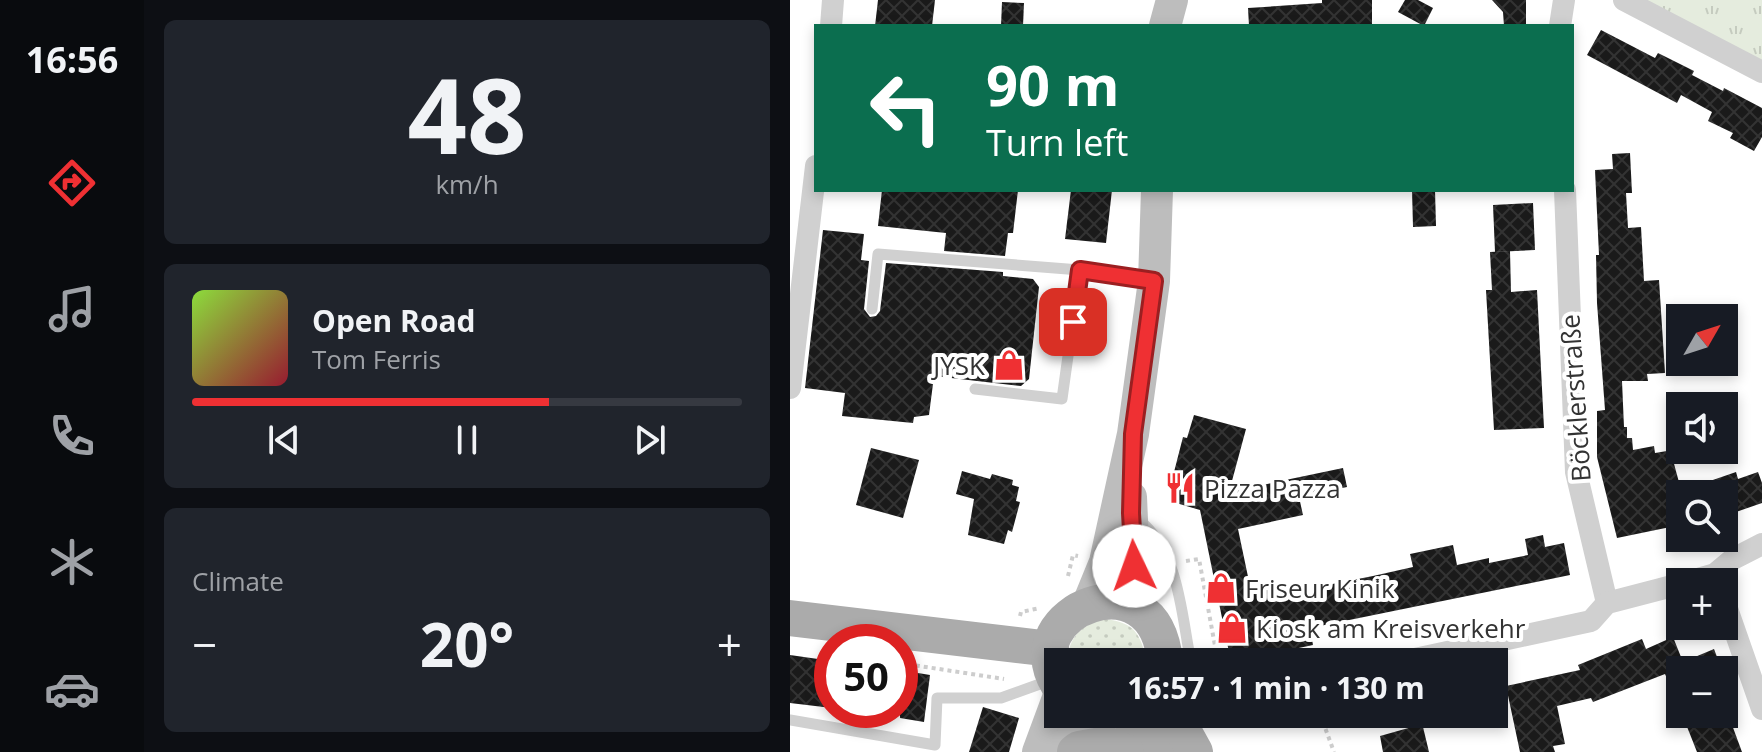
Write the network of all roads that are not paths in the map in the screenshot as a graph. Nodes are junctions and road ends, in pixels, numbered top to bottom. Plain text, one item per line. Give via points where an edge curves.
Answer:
1 (833, 0) edge
2 (1172, 0) edge
3 (1564, 0) edge
4 (1624, 0) edge
5 (831, 24) edge
6 (1166, 24) edge
7 (1560, 24) edge
8 (1762, 72) edge
9 (814, 183) edge
10 (1157, 192) edge
11 (1565, 192) edge
12 (1080, 270) junction
13 (1154, 281) junction
14 (872, 309) dead end
15 (790, 381) edge
16 (975, 389) dead end
17 (1133, 434) junction
18 (1131, 513) junction
19 (1762, 544) edge
20 (1725, 568) edge
21 (1666, 588) edge
22 (1607, 603) junction
23 (1087, 606) junction
24 (1142, 613) junction
25 (790, 618) edge
26 (1738, 640) edge
27 (1061, 648) edge
28 (1163, 648) edge
29 (1188, 648) edge
30 (1466, 648) edge
31 (1044, 675) edge
32 (1044, 681) edge
33 (1762, 709) edge
34 (790, 720) edge
35 (1044, 726) edge
36 (1078, 728) edge
37 (1142, 728) edge
38 (1182, 728) edge
39 (1038, 752) edge
40 (1063, 752) edge
41 (1075, 752) edge
42 (1126, 752) edge
43 (1170, 752) edge
44 (1195, 752) edge

1 - 5 street
2 - 6 main road
3 - 7 street
4 - 8 street
9 - 15 street
10 - 13 main road
11 - 22 street, Böcklerstraße via 1576,472
12 - 13 lane
12 - 14 lane via 878,254
12 - 16 lane via 1062,399
13 - 17 main road
17 - 18 main road
17 - 23 main road via 1105,562
18 - 24 main road
18 - 29 lane via 1150,529 1171,563
19 - 20 street
21 - 22 street
22 - 30 street via 1591,621
23 - 24 main road via 1105,600
23 - 27 main road via 1067,618
24 - 28 main road via 1156,628
25 - 31 main road
26 - 33 street
32 - 34 lane via 1001,698 937,698 935,745
35 - 39 main road
36 - 40 main road
37 - 43 main road
38 - 44 main road
41 - 42 main road via 1107,744

